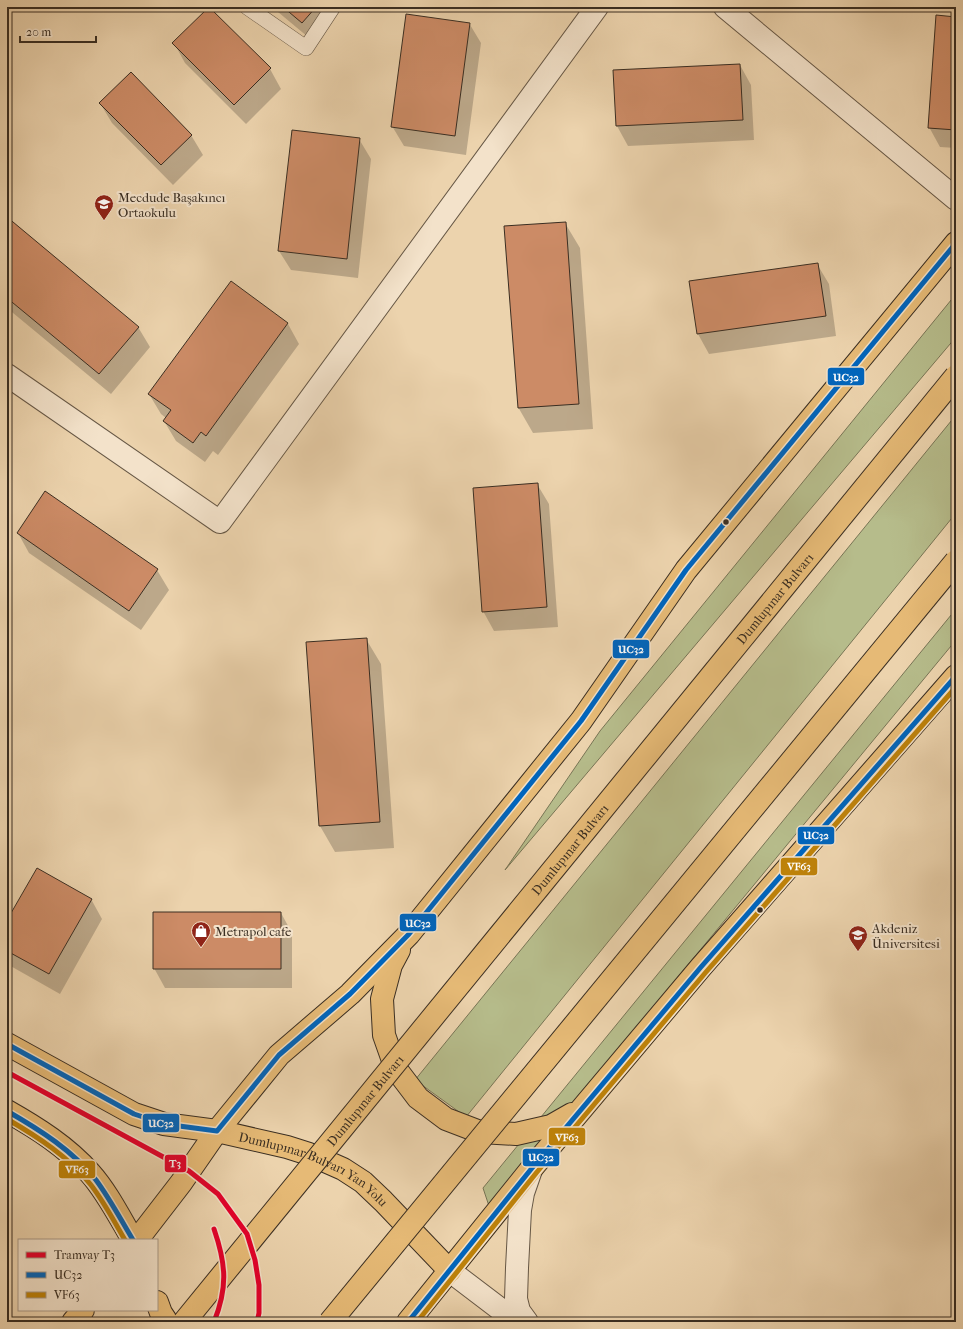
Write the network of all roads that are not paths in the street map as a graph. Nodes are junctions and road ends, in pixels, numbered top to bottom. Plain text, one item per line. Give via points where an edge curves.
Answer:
1 (247, 7) edge
2 (333, 7) edge
3 (597, 7) edge
4 (725, 7) edge
5 (956, 199) edge
6 (956, 243) edge
7 (7, 375) edge
8 (956, 376) edge
9 (956, 561) edge
10 (956, 676) edge
11 (409, 934) junction
12 (7, 1044) edge
13 (581, 1109) junction
14 (7, 1111) edge
15 (217, 1131) junction
16 (532, 1168) junction
17 (132, 1239) edge
18 (138, 1239) edge
19 (450, 1271) junction
20 (158, 1305) edge
21 (82, 1311) edge
22 (73, 1322) edge
23 (167, 1322) edge
24 (184, 1322) edge
25 (330, 1322) edge
26 (408, 1322) edge
27 (517, 1322) edge
28 (527, 1322) edge

1 - 2 lane via 306,48
3 - 7 street via 220,522
4 - 5 street
6 - 11 main road via 686,570 581,721
8 - 24 main road, Dumlupınar Bulvarı, bridge
9 - 25 main road, bridge
10 - 13 main road via 701,967
11 - 13 main road via 391,965 382,999 384,1035 396,1069 418,1098 446,1119 480,1132 516,1134 551,1126
11 - 15 main road via 350,994 279,1055
12 - 15 main road, Dumlupınar Bulvarı Yan Yolu via 134,1114 164,1124
13 - 16 main road
14 - 17 main road via 32,1125 91,1173
15 - 18 main road
15 - 19 main road, Dumlupınar Bulvarı Yan Yolu via 287,1147 343,1169 378,1196
16 - 19 main road
16 - 28 street via 520,1210 516,1268 516,1299 519,1311
19 - 26 main road
19 - 27 street
20 - 23 main road
21 - 22 main road

